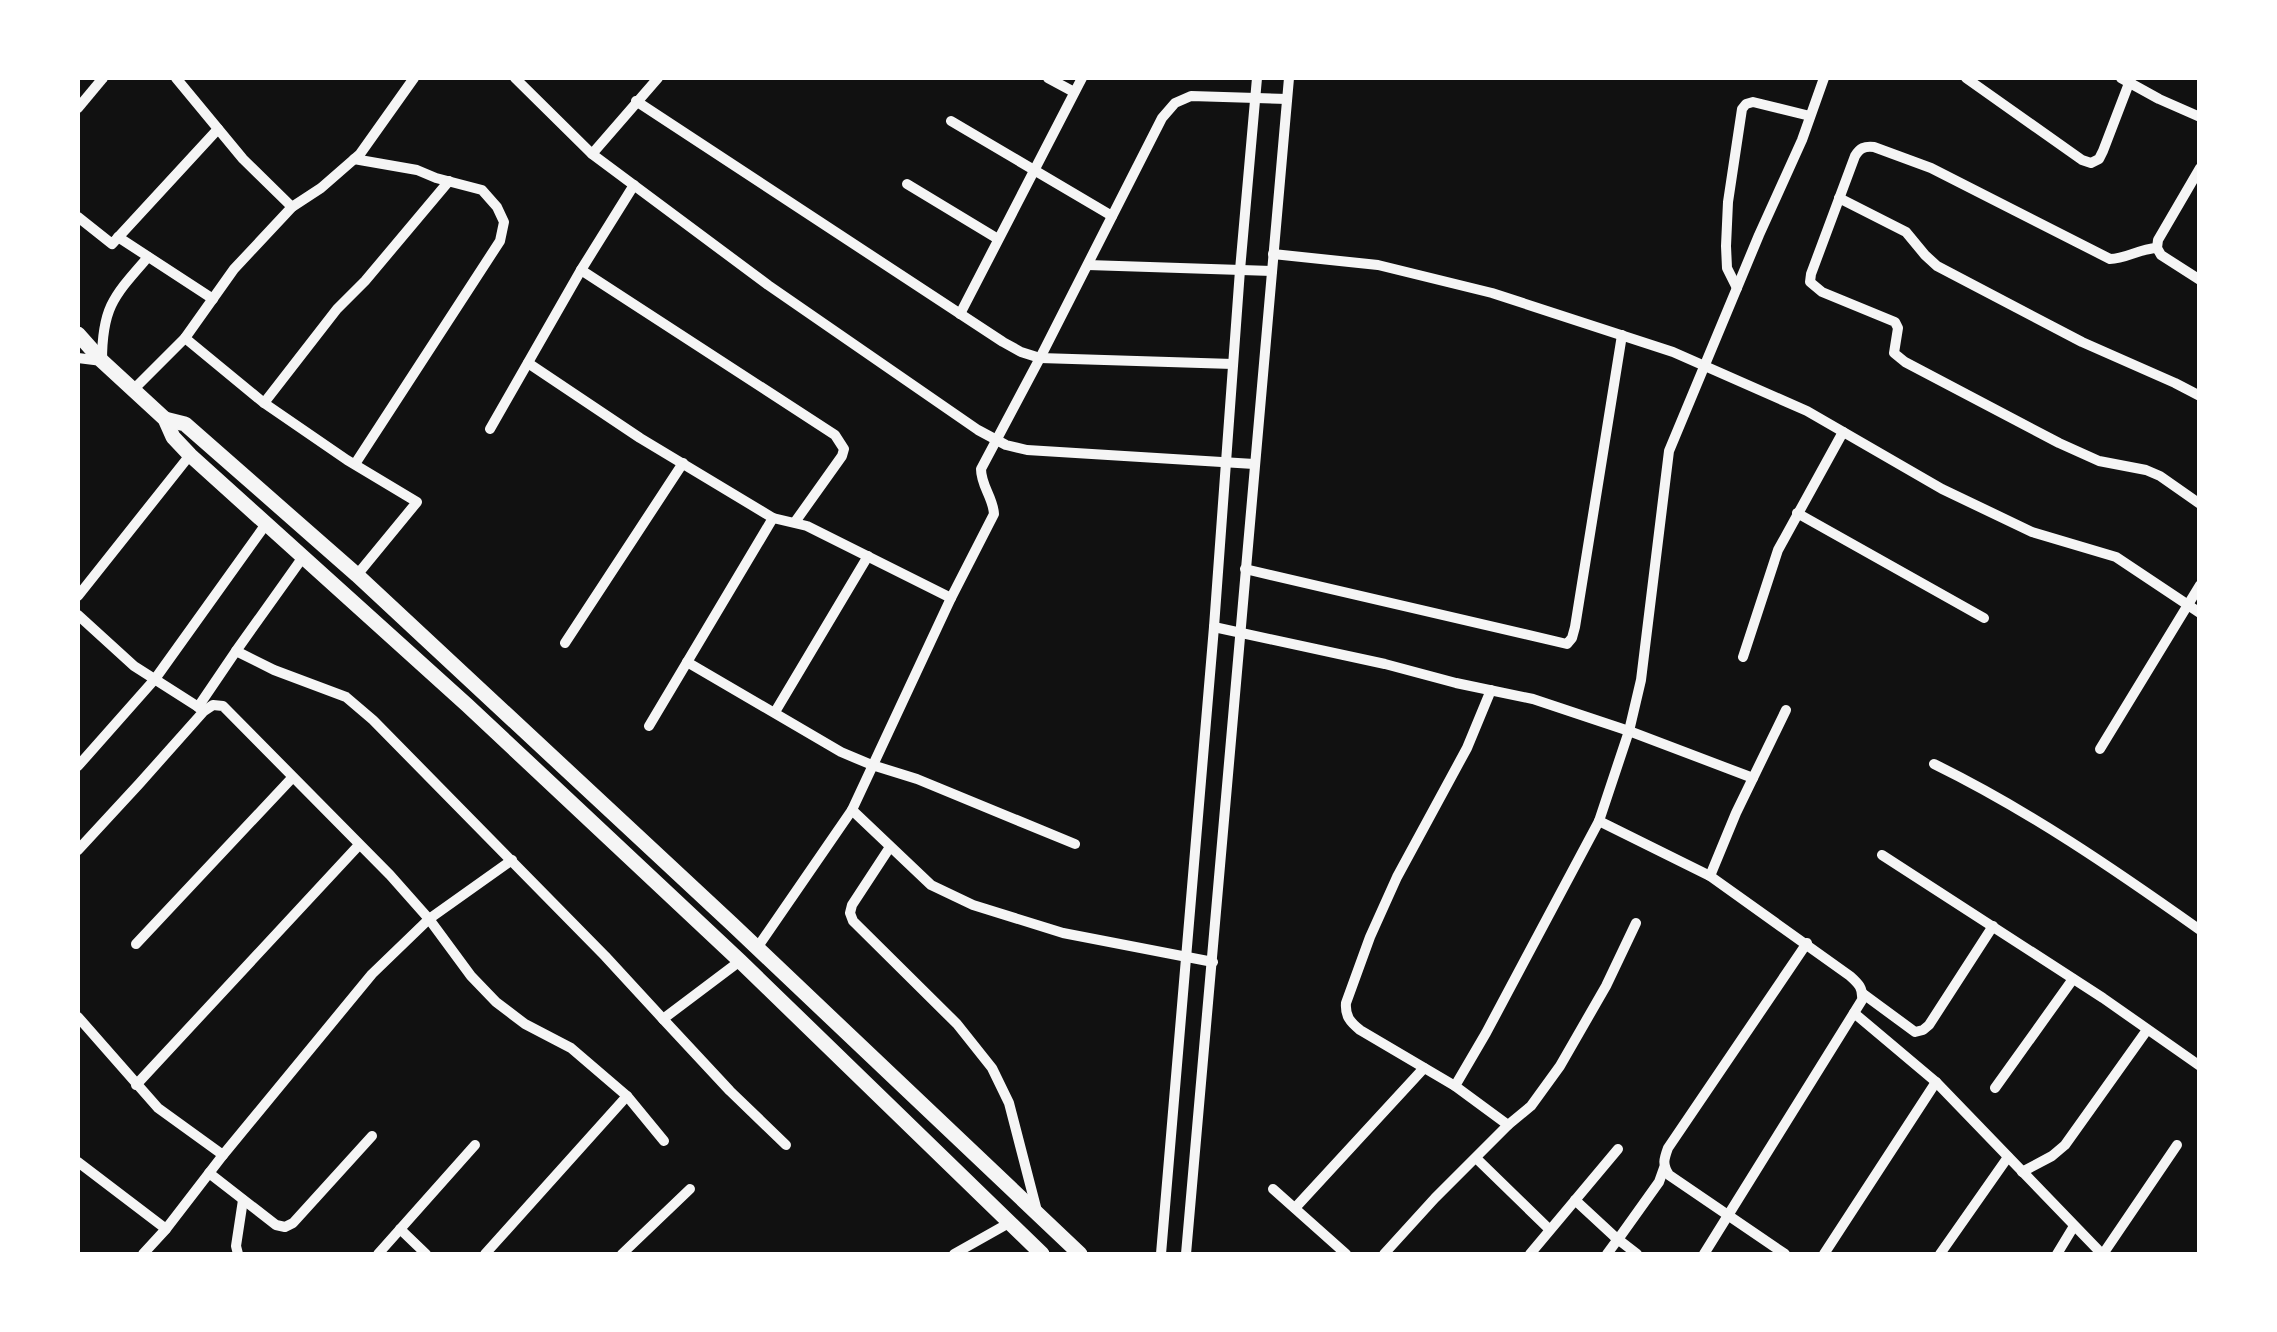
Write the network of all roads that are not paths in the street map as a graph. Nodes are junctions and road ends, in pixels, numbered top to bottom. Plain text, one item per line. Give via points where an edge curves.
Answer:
1 (102, 78) edge
2 (176, 78) edge
3 (414, 78) edge
4 (515, 78) edge
5 (658, 78) edge
6 (1048, 78) edge
7 (1082, 78) edge
8 (1257, 78) edge
9 (1290, 78) edge
10 (1824, 78) edge
11 (1966, 78) edge
12 (2126, 79) edge
13 (1074, 92) junction
14 (1254, 98) junction
15 (1287, 99) junction
16 (636, 101) junction
17 (78, 108) edge
18 (1810, 116) junction
19 (2200, 116) edge
20 (951, 121) dead end
21 (218, 129) junction
22 (592, 154) junction
23 (354, 159) junction
24 (2200, 168) edge
25 (1033, 170) junction
26 (449, 180) junction
27 (907, 184) dead end
28 (634, 186) junction
29 (1839, 198) junction
30 (292, 207) junction
31 (1112, 216) junction
32 (78, 217) edge
33 (118, 237) junction
34 (998, 239) junction
35 (2157, 248) junction
36 (1272, 254) junction
37 (148, 257) junction
38 (1088, 265) junction
39 (581, 270) junction
40 (1240, 270) junction
41 (1272, 271) junction
42 (2200, 280) edge
43 (1737, 288) junction
44 (213, 298) junction
45 (960, 314) junction
46 (78, 334) edge
47 (1622, 335) junction
48 (186, 338) junction
49 (78, 358) edge
50 (1040, 358) junction
51 (102, 361) junction
52 (528, 363) junction
53 (1234, 364) junction
54 (1704, 366) junction
55 (133, 390) junction
56 (2200, 396) edge
57 (264, 402) junction
58 (165, 419) junction
59 (490, 429) dead end
60 (1843, 432) junction
61 (995, 439) junction
62 (190, 454) junction
63 (1228, 462) junction
64 (683, 463) junction
65 (355, 464) junction
66 (1254, 464) junction
67 (2200, 504) edge
68 (1797, 512) junction
69 (773, 518) junction
70 (795, 522) junction
71 (266, 524) junction
72 (868, 556) junction
73 (303, 557) junction
74 (1246, 569) junction
75 (356, 575) junction
76 (2200, 585) edge
77 (78, 596) edge
78 (951, 598) junction
79 (2187, 604) junction
80 (2200, 613) edge
81 (78, 614) edge
82 (1984, 618) dead end
83 (1214, 627) junction
84 (1239, 631) junction
85 (565, 643) dead end
86 (236, 650) junction
87 (1744, 657) dead end
88 (687, 662) junction
89 (154, 680) junction
90 (1491, 690) junction
91 (201, 709) junction
92 (1786, 710) dead end
93 (775, 712) junction
94 (649, 726) dead end
95 (1629, 731) junction
96 (2100, 749) dead end
97 (79, 761) edge
98 (1934, 764) dead end
99 (872, 765) junction
100 (292, 778) junction
101 (1753, 778) junction
102 (852, 810) junction
103 (1598, 821) junction
104 (1075, 844) dead end
105 (359, 846) junction
106 (890, 847) junction
107 (78, 850) edge
108 (1882, 855) dead end
109 (512, 860) junction
110 (1710, 876) junction
111 (429, 918) junction
112 (1636, 923) dead end
113 (1993, 926) junction
114 (2200, 930) edge
115 (1807, 943) junction
116 (136, 944) dead end
117 (757, 948) junction
118 (1186, 957) junction
119 (740, 961) junction
120 (1213, 962) junction
121 (2074, 979) junction
122 (1862, 993) junction
123 (1854, 1013) junction
124 (78, 1017) edge
125 (663, 1019) junction
126 (2147, 1030) junction
127 (2200, 1066) edge
128 (1424, 1068) junction
129 (1936, 1082) junction
130 (136, 1085) junction
131 (1455, 1086) junction
132 (1995, 1088) dead end
133 (627, 1096) junction
134 (1508, 1126) junction
135 (372, 1136) dead end
136 (664, 1141) dead end
137 (475, 1144) dead end
138 (786, 1145) dead end
139 (2177, 1145) dead end
140 (1618, 1149) dead end
141 (223, 1155) junction
142 (2008, 1157) junction
143 (1476, 1158) junction
144 (78, 1162) edge
145 (1664, 1168) junction
146 (2022, 1172) junction
147 (209, 1173) junction
148 (1273, 1188) dead end
149 (690, 1189) dead end
150 (243, 1200) junction
151 (1574, 1200) junction
152 (1295, 1208) junction
153 (1038, 1216) junction
154 (1729, 1216) junction
155 (1009, 1222) junction
156 (2074, 1226) junction
157 (166, 1229) junction
158 (400, 1229) junction
159 (1550, 1229) junction
160 (1616, 1238) junction
161 (143, 1254) edge
162 (238, 1254) edge
163 (378, 1254) edge
164 (426, 1254) edge
165 (484, 1254) edge
166 (622, 1254) edge
167 (954, 1254) edge
168 (1042, 1254) edge
169 (1080, 1254) edge
170 (1161, 1254) edge
171 (1186, 1254) edge
172 (1346, 1254) edge
173 (1384, 1254) edge
174 (1530, 1254) edge
175 (1607, 1254) edge
176 (1637, 1254) edge
177 (1704, 1254) edge
178 (1785, 1254) edge
179 (1824, 1254) edge
180 (1940, 1254) edge
181 (2058, 1254) edge
182 (2102, 1254) edge

1 - 17 street
2 - 21 street
3 - 23 street
4 - 22 street
5 - 16 street
6 - 13 street
7 - 13 street
8 - 14 street
9 - 15 street
10 - 18 street
11 - 12 street via 2091,163 2103,150
12 - 19 street
13 - 25 street
14 - 15 street
14 - 31 street via 1191,96 1175,103
14 - 40 street
15 - 36 street
16 - 22 street
16 - 45 street
18 - 43 street
18 - 43 street via 1753,102 1742,109 1726,246
20 - 25 street
21 - 30 street
21 - 33 street
22 - 28 street
23 - 26 street
23 - 30 street
24 - 35 street
25 - 31 street
25 - 34 street
26 - 57 street
26 - 65 street via 482,190 504,232
27 - 34 street
28 - 39 street
28 - 61 street
29 - 35 street via 1859,149 1874,146 2110,259
29 - 56 street via 1906,232 1937,266
29 - 67 street via 1810,274 1814,288 1895,322 1894,353 1905,362 2059,444 2160,476
30 - 44 street
31 - 38 street
32 - 33 street via 112,244
33 - 37 street
34 - 45 street
35 - 42 street
36 - 41 street
36 - 47 street via 1378,264
37 - 44 street
37 - 51 street via 112,298
38 - 40 street
38 - 50 street
39 - 52 street
39 - 70 street via 842,442 842,456
40 - 41 street
40 - 53 street
41 - 66 street
43 - 54 street
44 - 48 street
45 - 50 street
46 - 51 highway
47 - 54 street
47 - 74 street via 1567,644
48 - 55 street
48 - 57 street
49 - 51 street
50 - 53 street
50 - 61 street
51 - 55 highway
52 - 59 street
52 - 64 street
53 - 63 street
54 - 60 street
54 - 95 street via 1669,451 1642,680
55 - 58 highway
57 - 65 street
58 - 62 highway
58 - 75 highway via 185,424
60 - 68 street
60 - 79 street via 2032,532 2116,557
61 - 63 street via 1027,450
61 - 78 street via 980,469 994,514
62 - 71 highway
62 - 77 street
63 - 66 street
63 - 83 street
64 - 69 street
64 - 85 street
65 - 75 street via 417,502
66 - 74 street
68 - 82 street
68 - 87 street
69 - 70 street
69 - 88 street
70 - 72 street
71 - 73 highway
71 - 89 street
72 - 78 street
72 - 93 street
73 - 86 street
73 - 119 highway
74 - 84 street
75 - 117 highway
76 - 79 street
78 - 99 street
79 - 80 street
79 - 96 street
81 - 89 street
83 - 84 street
83 - 118 street
84 - 90 street
84 - 120 street
86 - 91 street
86 - 109 street via 346,697
88 - 93 street
88 - 94 street
89 - 91 street
89 - 97 street
90 - 95 street
90 - 128 street via 1397,877 1346,1003 1350,1022
91 - 100 street via 223,706
91 - 107 street
92 - 101 street
93 - 99 street
95 - 101 street
95 - 103 street
98 - 114 street via 2025,812
99 - 102 street
99 - 104 street
100 - 105 street
100 - 116 street
101 - 110 street
102 - 106 street
102 - 117 street
103 - 110 street
103 - 131 street
105 - 111 street
105 - 130 street
106 - 118 street via 931,885 973,905 1063,933
106 - 153 street via 850,913 992,1068 1010,1103
108 - 113 street
109 - 111 street
109 - 125 street
110 - 115 street
111 - 133 street via 496,1002 571,1048
111 - 141 street via 372,974
112 - 134 street via 1560,1066
113 - 121 street
113 - 122 street via 1922,1030 1914,1032
115 - 122 street via 1860,984
115 - 145 street via 1668,1148
117 - 153 highway
118 - 120 street
118 - 170 street
119 - 125 street
119 - 155 highway
120 - 171 street
121 - 126 street
121 - 132 street
122 - 123 street
123 - 129 street
123 - 154 street
124 - 130 street
125 - 138 street
126 - 127 street
126 - 146 street via 2065,1145
128 - 131 street
128 - 152 street
129 - 142 street
129 - 179 street
130 - 141 street
131 - 134 street
133 - 136 street
133 - 165 street
134 - 143 street
135 - 150 street via 286,1227
137 - 158 street
139 - 182 street
140 - 151 street
141 - 147 street
142 - 146 street
142 - 180 street
143 - 159 street
143 - 173 street
144 - 157 street
145 - 154 street
145 - 160 street
146 - 156 street
147 - 150 street
147 - 157 street
148 - 152 street
149 - 166 street
150 - 162 street
151 - 159 street
151 - 160 street
152 - 172 street
153 - 169 highway
154 - 177 street
154 - 178 street
155 - 167 street
155 - 168 highway
156 - 181 street
156 - 182 street
157 - 161 street
158 - 163 street
158 - 164 street
159 - 174 street
160 - 175 street
160 - 176 street

